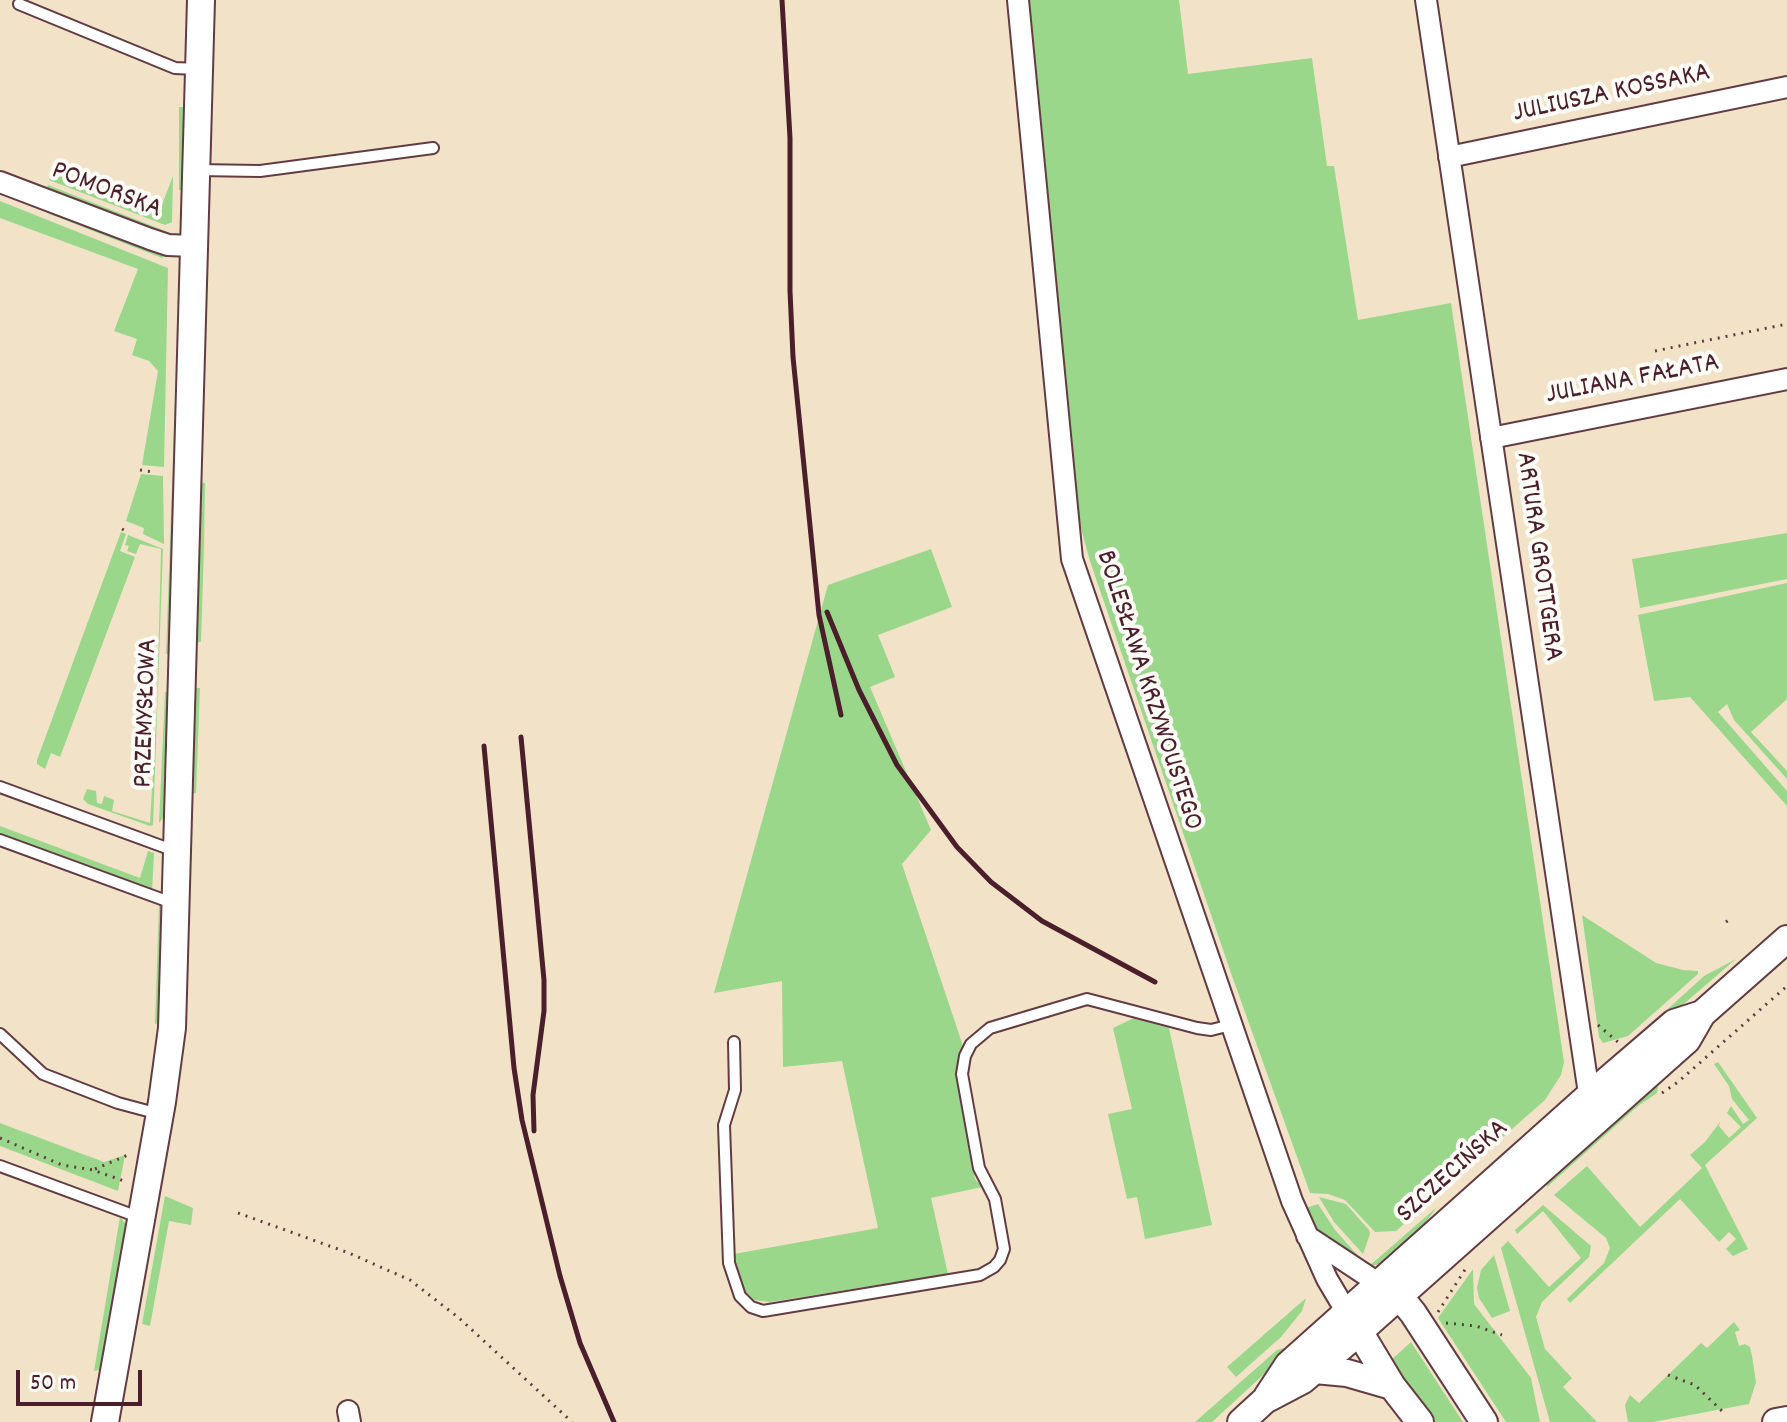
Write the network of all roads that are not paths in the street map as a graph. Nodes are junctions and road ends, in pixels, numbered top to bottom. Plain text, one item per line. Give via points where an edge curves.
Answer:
1 (201, 0) edge
2 (1018, 0) edge
3 (1426, 0) edge
4 (19, 4) dead end
5 (198, 69) junction
6 (1787, 87) edge
7 (433, 148) dead end
8 (1449, 157) junction
9 (195, 170) junction
10 (0, 182) edge
11 (193, 246) junction
12 (1787, 379) edge
13 (1491, 438) junction
14 (0, 787) edge
15 (0, 840) edge
16 (177, 851) junction
17 (175, 905) junction
18 (1787, 939) edge
19 (1702, 1014) junction
20 (1231, 1025) junction
21 (0, 1034) edge
22 (734, 1042) dead end
23 (1589, 1096) junction
24 (160, 1115) junction
25 (1595, 1122) junction
26 (0, 1166) edge
27 (141, 1218) junction
28 (1307, 1236) junction
29 (1389, 1289) junction
30 (1353, 1321) junction
31 (1315, 1370) junction
32 (1392, 1386) junction
33 (1265, 1400) junction
34 (1787, 1420) edge
35 (105, 1422) edge
36 (1241, 1422) edge
37 (1420, 1422) edge
38 (1484, 1422) edge
39 (1776, 1422) edge

1 - 5 street, PRZEMYSŁOWA
2 - 20 street, BOLESŁAWA KRZYWOUSTEGO via 1070,548
3 - 8 street, ARTURA GROTTGERA
4 - 5 lane via 175,68
5 - 9 street, PRZEMYSŁOWA
6 - 8 street, JULIUSZA KOSSAKA
7 - 9 lane via 264,171
8 - 13 street, ARTURA GROTTGERA
9 - 11 street, PRZEMYSŁOWA
10 - 11 street, POMORSKA via 168,245
11 - 16 street, PRZEMYSŁOWA
12 - 13 street, JULIANA FAŁATA
13 - 23 street, ARTURA GROTTGERA
14 - 16 lane
15 - 17 lane
16 - 17 street, PRZEMYSŁOWA
17 - 24 street, PRZEMYSŁOWA via 172,1028
18 - 19 street, SZCZECIŃSKA
19 - 23 street, SZCZECIŃSKA via 1674,1023
19 - 25 street, SZCZECIŃSKA via 1687,1040
20 - 22 lane via 1197,1028 1087,999 990,1028 971,1044 962,1074 979,1168 995,1199 1004,1249 1000,1260 980,1275 763,1311 740,1296 729,1263 724,1125 735,1090
20 - 28 street, BOLESŁAWA KRZYWOUSTEGO
21 - 24 lane via 43,1074
23 - 25 street, ARTURA GROTTGERA
23 - 29 street, SZCZECIŃSKA
24 - 27 street, PRZEMYSŁOWA
25 - 29 street, SZCZECIŃSKA
26 - 27 lane
27 - 35 street, PRZEMYSŁOWA
28 - 29 street
28 - 30 street, BOLESŁAWA KRZYWOUSTEGO
29 - 30 street, SZCZECIŃSKA
29 - 38 street via 1429,1320
30 - 31 street, SZCZECIŃSKA
30 - 32 street
30 - 33 street, SZCZECIŃSKA via 1288,1365
31 - 32 street
31 - 33 street, SZCZECIŃSKA
32 - 37 street
33 - 36 street, SZCZECIŃSKA
34 - 39 street

